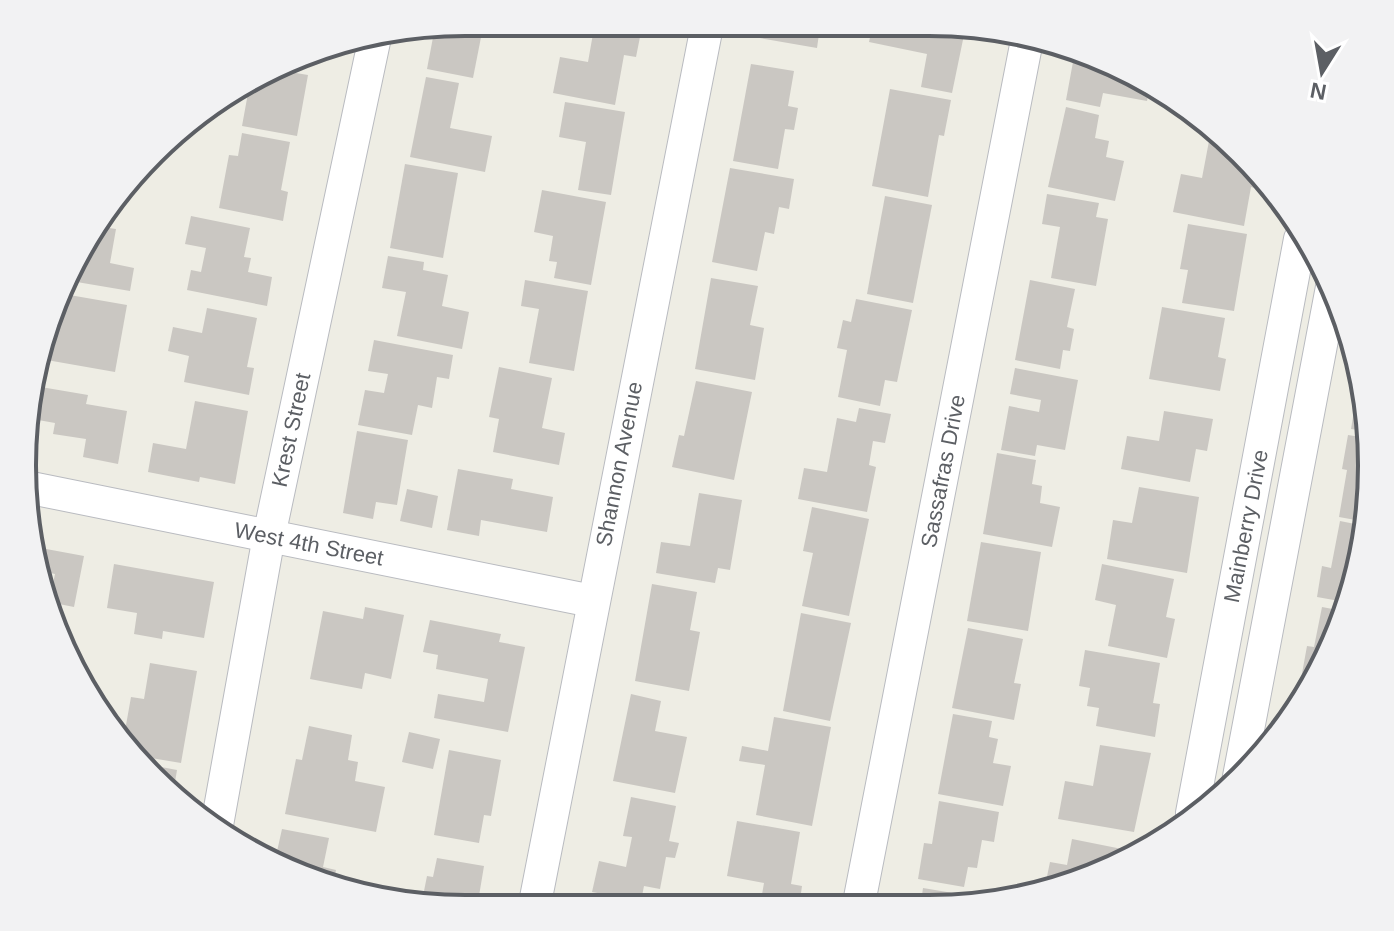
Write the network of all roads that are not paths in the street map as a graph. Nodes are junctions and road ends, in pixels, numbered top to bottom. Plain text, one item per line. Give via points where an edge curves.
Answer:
1 (705, 36) edge
2 (373, 46) edge
3 (1026, 47) edge
4 (1298, 248) edge
5 (1328, 309) edge
6 (37, 489) edge
7 (269, 536) junction
8 (592, 601) junction
9 (1243, 758) edge
10 (1194, 803) edge
11 (218, 817) edge
12 (537, 895) edge
13 (861, 895) edge

1 - 8 street, Shannon Avenue
2 - 7 street, Krest Street
3 - 13 street, Sassafras Drive
4 - 10 street, Mainberry Drive
5 - 9 street, Mainberry Drive
6 - 7 street, West 4th Street
7 - 8 street, West 4th Street
7 - 11 street, Krest Street
8 - 12 street, Shannon Avenue

